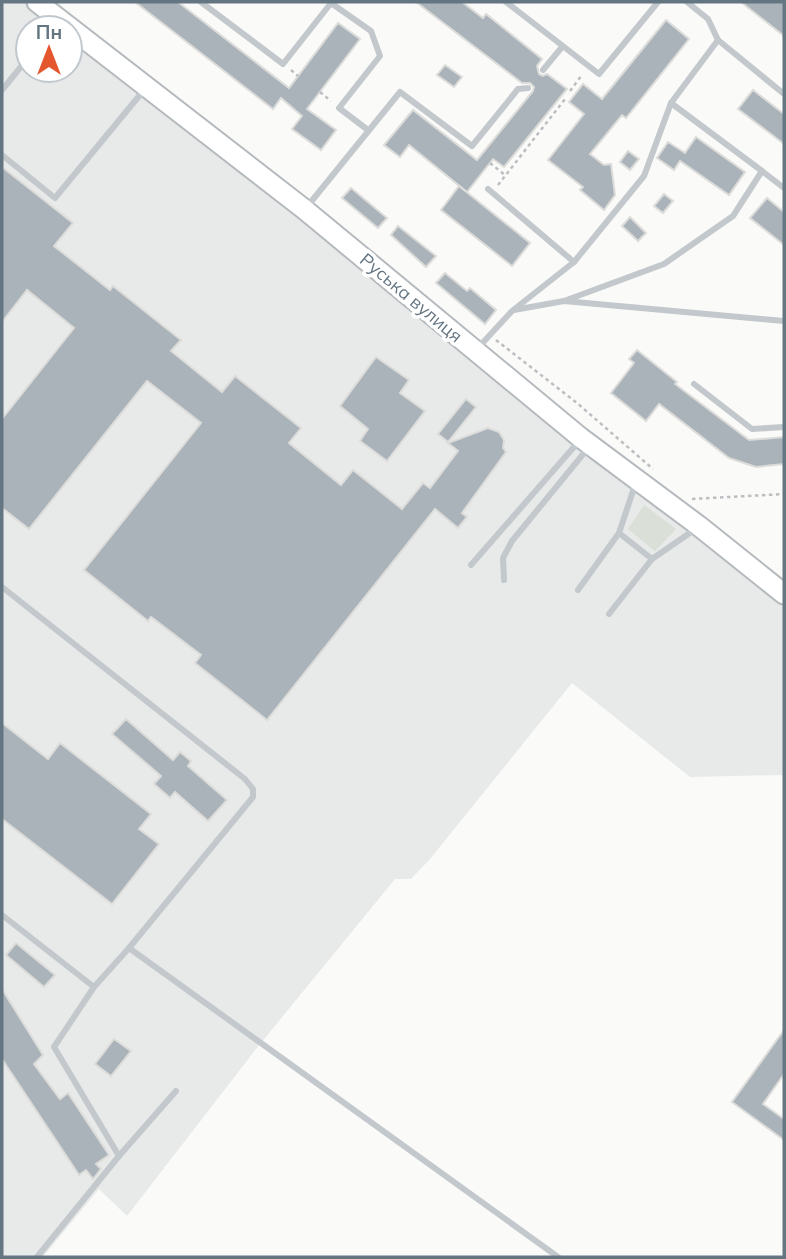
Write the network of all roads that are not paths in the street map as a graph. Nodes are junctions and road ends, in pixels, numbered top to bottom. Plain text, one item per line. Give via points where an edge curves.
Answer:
1 (201, 2) edge
2 (506, 2) edge
3 (658, 2) edge
4 (687, 2) edge
5 (718, 40) junction
6 (84, 44) edge
7 (562, 47) junction
8 (543, 70) dead end
9 (14, 75) edge
10 (145, 88) junction
11 (528, 88) dead end
12 (2, 90) edge
13 (784, 94) edge
14 (671, 103) junction
15 (369, 130) junction
16 (2, 155) edge
17 (762, 171) junction
18 (784, 188) edge
19 (490, 191) road end
20 (304, 209) junction
21 (574, 262) junction
22 (564, 301) junction
23 (512, 311) junction
24 (784, 321) edge
25 (475, 351) junction
26 (694, 384) dead end
27 (784, 426) edge
28 (586, 442) junction
29 (638, 479) junction
30 (699, 517) junction
31 (619, 533) junction
32 (652, 559) junction
33 (471, 565) dead end
34 (504, 580) dead end
35 (2, 587) edge
36 (578, 590) dead end
37 (784, 594) edge
38 (609, 614) dead end
39 (2, 915) edge
40 (129, 948) junction
41 (94, 986) junction
42 (176, 1091) dead end
43 (119, 1156) junction
44 (37, 1257) edge
45 (558, 1257) edge

1 - 15 lane via 283,64 331,3 371,31 380,56 338,108
2 - 7 lane
3 - 7 lane via 599,74
4 - 5 lane via 708,19
5 - 13 lane
5 - 14 lane
6 - 10 main road, Руська вулиця
7 - 8 lane
9 - 12 lane
10 - 16 lane via 55,198
10 - 20 main road, Руська вулиця
11 - 15 lane via 518,89 472,146 400,92
14 - 17 lane
14 - 21 lane via 644,176
15 - 20 lane
17 - 18 lane
17 - 22 lane via 733,216 664,264
19 - 21 lane
20 - 25 main road, Руська вулиця
21 - 23 lane
22 - 23 lane
22 - 24 lane
23 - 25 lane
25 - 28 main road, Руська вулиця
26 - 27 lane via 752,429
28 - 29 main road, Руська вулиця
28 - 33 lane
28 - 34 lane via 512,541 503,558
29 - 30 main road, Руська вулиця
29 - 31 lane
30 - 32 lane
30 - 37 main road, Руська вулиця
31 - 32 lane
31 - 36 lane
32 - 38 lane
35 - 40 lane via 253,789 253,797
39 - 41 lane
40 - 41 lane
40 - 45 lane
41 - 43 lane via 54,1047
42 - 43 lane
43 - 44 lane

